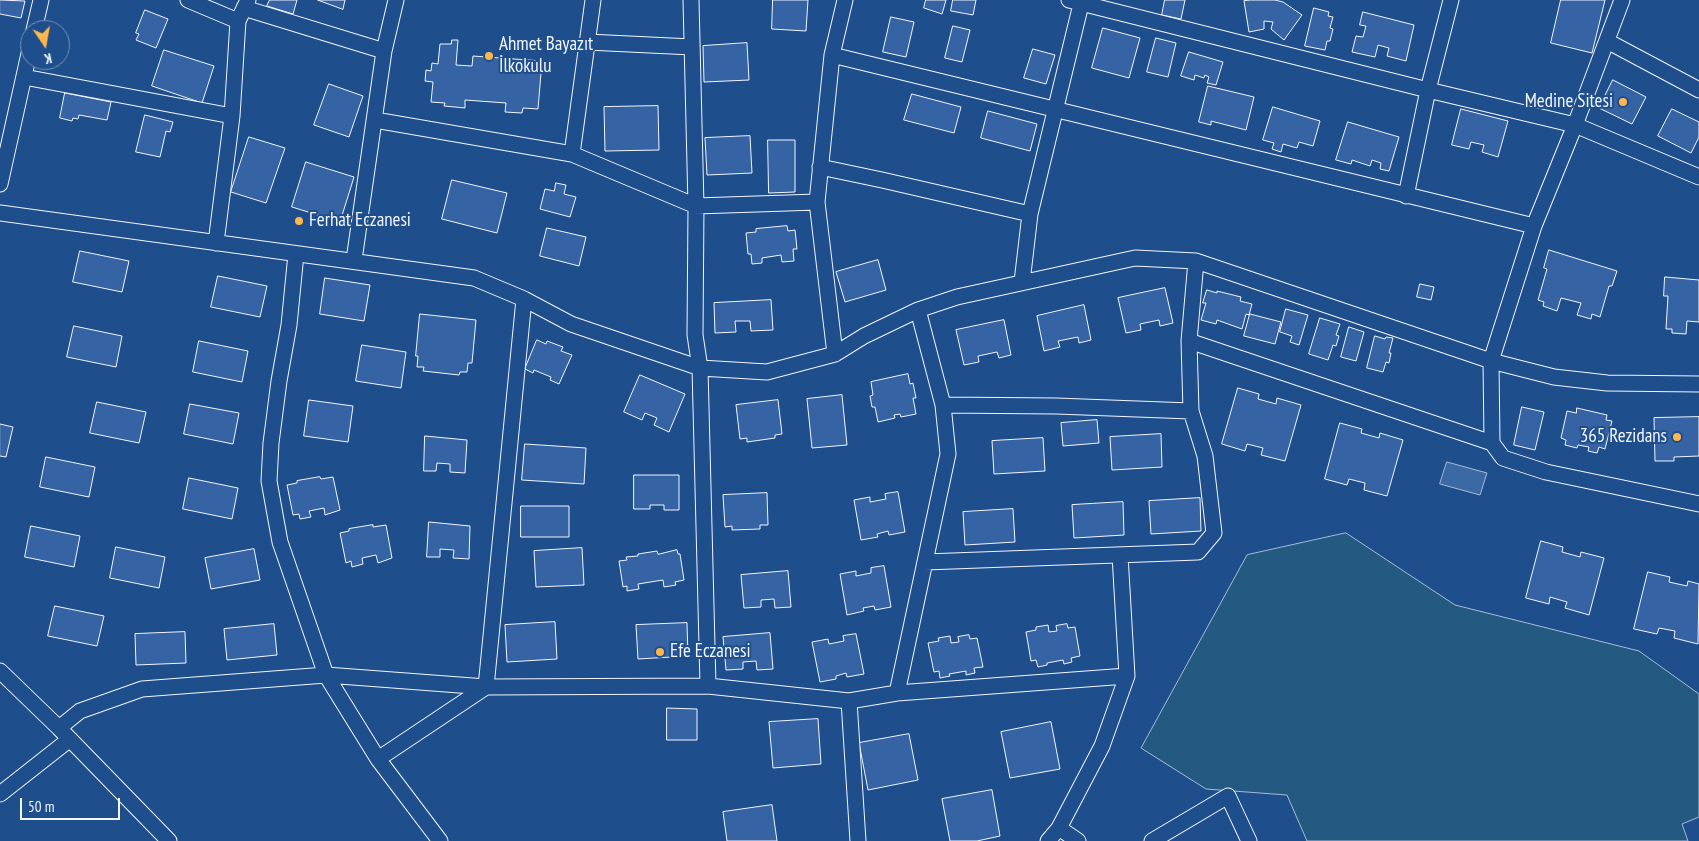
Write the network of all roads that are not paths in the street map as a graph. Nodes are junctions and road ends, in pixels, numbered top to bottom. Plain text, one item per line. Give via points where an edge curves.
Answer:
1 (41, 0) edge
2 (188, 0) edge
3 (396, 0) edge
4 (593, 0) edge
5 (692, 0) edge
6 (845, 0) edge
7 (1451, 0) edge
8 (1622, 0) edge
9 (1077, 1) edge
10 (243, 10) edge
11 (36, 20) edge
12 (1607, 40) junction
13 (587, 42) junction
14 (692, 47) junction
15 (384, 51) junction
16 (832, 55) junction
17 (26, 70) edge
18 (24, 77) junction
19 (1428, 90) junction
20 (1699, 90) edge
21 (1055, 111) junction
22 (232, 116) junction
23 (375, 120) junction
24 (1575, 125) junction
25 (572, 154) junction
26 (820, 167) junction
27 (1699, 177) edge
28 (0, 184) edge
29 (1406, 196) junction
30 (817, 202) junction
31 (696, 206) junction
32 (0, 212) edge
33 (1030, 214) junction
34 (1534, 226) junction
35 (216, 243) junction
36 (296, 254) junction
37 (354, 260) junction
38 (1196, 261) junction
39 (1022, 282) junction
40 (524, 299) junction
41 (918, 310) junction
42 (1189, 341) junction
43 (835, 354) junction
44 (1491, 361) junction
45 (700, 368) junction
46 (1699, 384) edge
47 (943, 405) junction
48 (1191, 411) junction
49 (1492, 443) junction
50 (1699, 504) edge
51 (1120, 555) junction
52 (925, 562) junction
53 (0, 671) edge
54 (326, 675) junction
55 (1127, 676) junction
56 (486, 686) junction
57 (708, 686) junction
58 (897, 693) junction
59 (849, 700) junction
60 (59, 728) junction
61 (70, 739) junction
62 (378, 759) junction
63 (0, 794) edge
64 (1059, 828) junction
65 (169, 841) edge
66 (440, 841) edge
67 (858, 841) edge
68 (1048, 841) edge
69 (1078, 841) edge
70 (1152, 841) edge
71 (1249, 841) edge

1 - 11 street
2 - 10 street
3 - 15 street
4 - 13 street
5 - 14 street
6 - 16 street
7 - 19 street
8 - 12 street
9 - 19 street
9 - 21 street
10 - 15 street
10 - 22 street
12 - 20 street
12 - 24 street
13 - 14 street
13 - 25 street
14 - 31 street
15 - 23 street
16 - 21 street
16 - 26 street
17 - 18 street
18 - 22 street
18 - 28 street
19 - 24 street
19 - 29 street
21 - 29 street
21 - 33 street
22 - 35 street
23 - 25 street
23 - 37 street
24 - 27 street
24 - 34 street
25 - 31 street
26 - 30 street
26 - 33 street
29 - 34 street
30 - 31 street
30 - 43 street
31 - 45 street via 695,335
32 - 35 street
33 - 39 street
34 - 44 street
35 - 36 street
36 - 37 street
36 - 54 street via 271,443 269,481 280,542
37 - 40 street via 474,278
38 - 39 street via 1134,258
38 - 42 street
38 - 44 street
39 - 41 street
40 - 45 street via 571,324
40 - 56 street
41 - 43 street
41 - 47 street
42 - 48 street
42 - 49 street
43 - 45 street via 767,372
44 - 46 street via 1554,377 1607,383
44 - 49 street
45 - 57 street
47 - 48 street
47 - 52 street via 948,454
48 - 51 street via 1205,456 1214,533 1198,552
49 - 50 street via 1503,458 1546,472
51 - 52 street
51 - 55 street
52 - 58 street
53 - 60 street
54 - 56 street
54 - 60 street via 142,689 80,711
54 - 62 street
55 - 58 street
55 - 64 street via 1102,746
56 - 57 street
56 - 62 street
57 - 59 street
58 - 59 street
59 - 67 street
60 - 61 street
61 - 63 street
61 - 65 street
62 - 66 street
64 - 68 street
64 - 69 street
70 - 71 street via 1228,796

